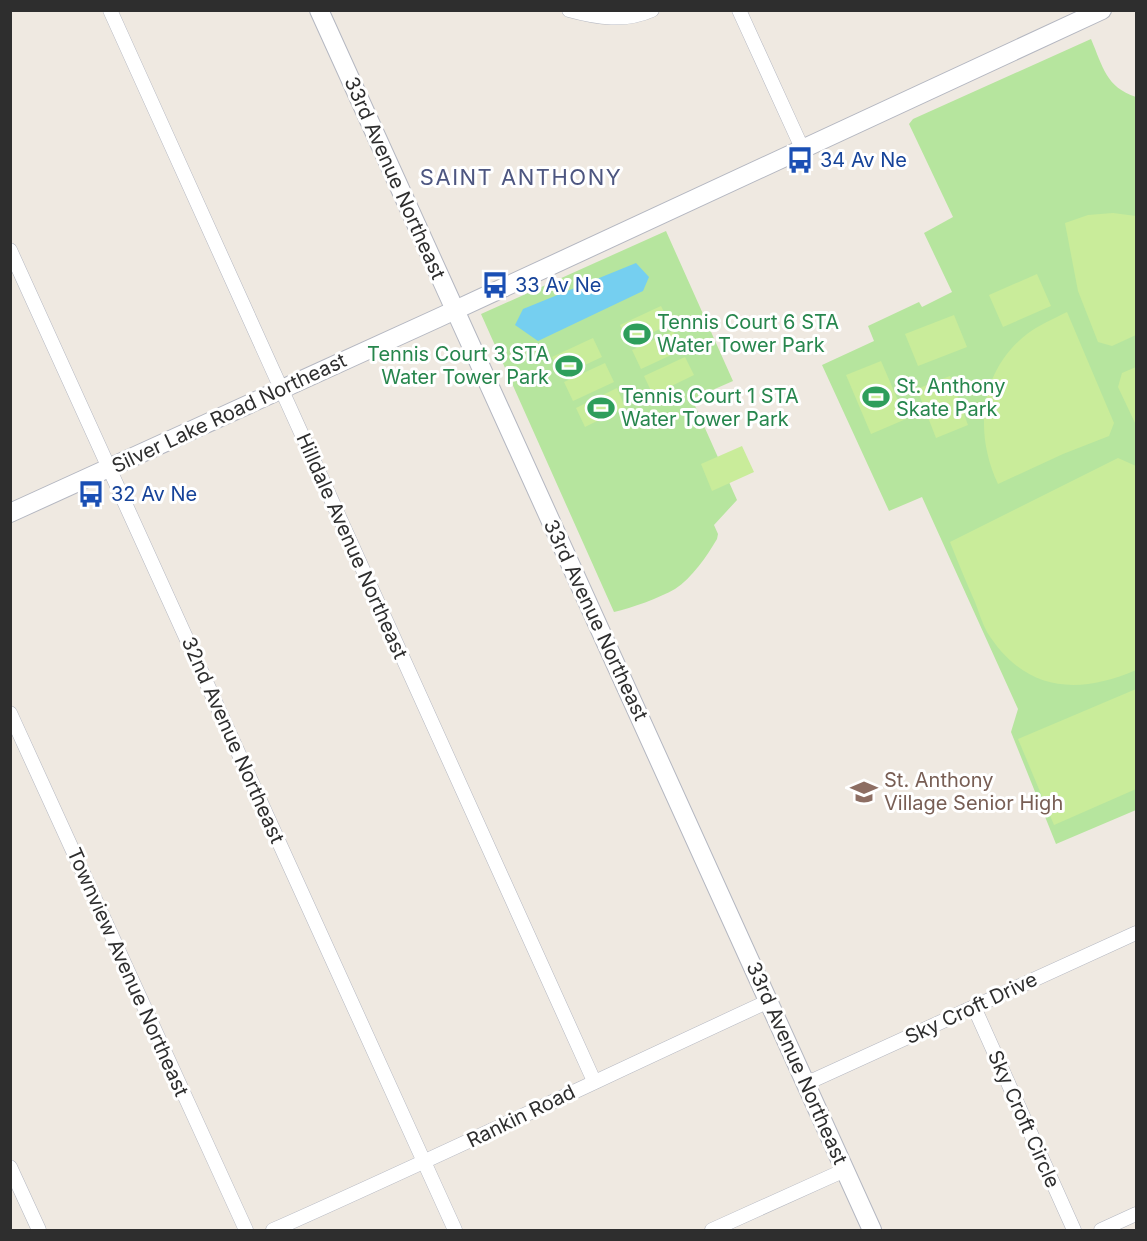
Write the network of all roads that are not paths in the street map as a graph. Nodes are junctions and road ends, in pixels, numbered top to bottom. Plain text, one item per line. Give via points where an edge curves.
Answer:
1 (110, 10) edge
2 (319, 10) edge
3 (569, 10) edge
4 (652, 10) edge
5 (739, 10) edge
6 (1102, 10) edge
7 (802, 148) junction
8 (10, 250) edge
9 (455, 310) junction
10 (281, 388) junction
11 (109, 468) junction
12 (10, 513) edge
13 (10, 713) edge
14 (1137, 933) edge
15 (769, 1000) junction
16 (974, 1007) junction
17 (594, 1081) junction
18 (805, 1084) junction
19 (424, 1163) junction
20 (10, 1167) edge
21 (845, 1170) junction
22 (1137, 1214) edge
23 (39, 1230) edge
24 (246, 1230) edge
25 (273, 1230) edge
26 (455, 1230) edge
27 (712, 1230) edge
28 (872, 1230) edge
29 (1074, 1230) edge
30 (1101, 1230) edge

1 - 10 street, Hilldale Avenue Northeast
2 - 9 street, 33rd Avenue Northeast
3 - 4 street via 592,17 616,18
5 - 7 street
6 - 7 street, Silver Lake Road Northeast
7 - 9 street, Silver Lake Road Northeast
8 - 11 street, 32nd Avenue Northeast
9 - 10 street, Silver Lake Road Northeast
9 - 15 street, 33rd Avenue Northeast
10 - 11 street, Silver Lake Road Northeast
10 - 17 street, Hilldale Avenue Northeast
11 - 12 street, Silver Lake Road Northeast
11 - 19 street, 32nd Avenue Northeast
13 - 24 street, Townview Avenue Northeast
14 - 16 street, Sky Croft Drive
15 - 17 street, Rankin Road
15 - 18 street, 33rd Avenue Northeast
16 - 18 street, Sky Croft Drive
16 - 29 street, Sky Croft Circle
17 - 19 street, Rankin Road
18 - 21 street, 33rd Avenue Northeast
19 - 25 street, Rankin Road
19 - 26 street, 32nd Avenue Northeast
20 - 23 street
21 - 27 street
21 - 28 street, 33rd Avenue Northeast
22 - 30 street

